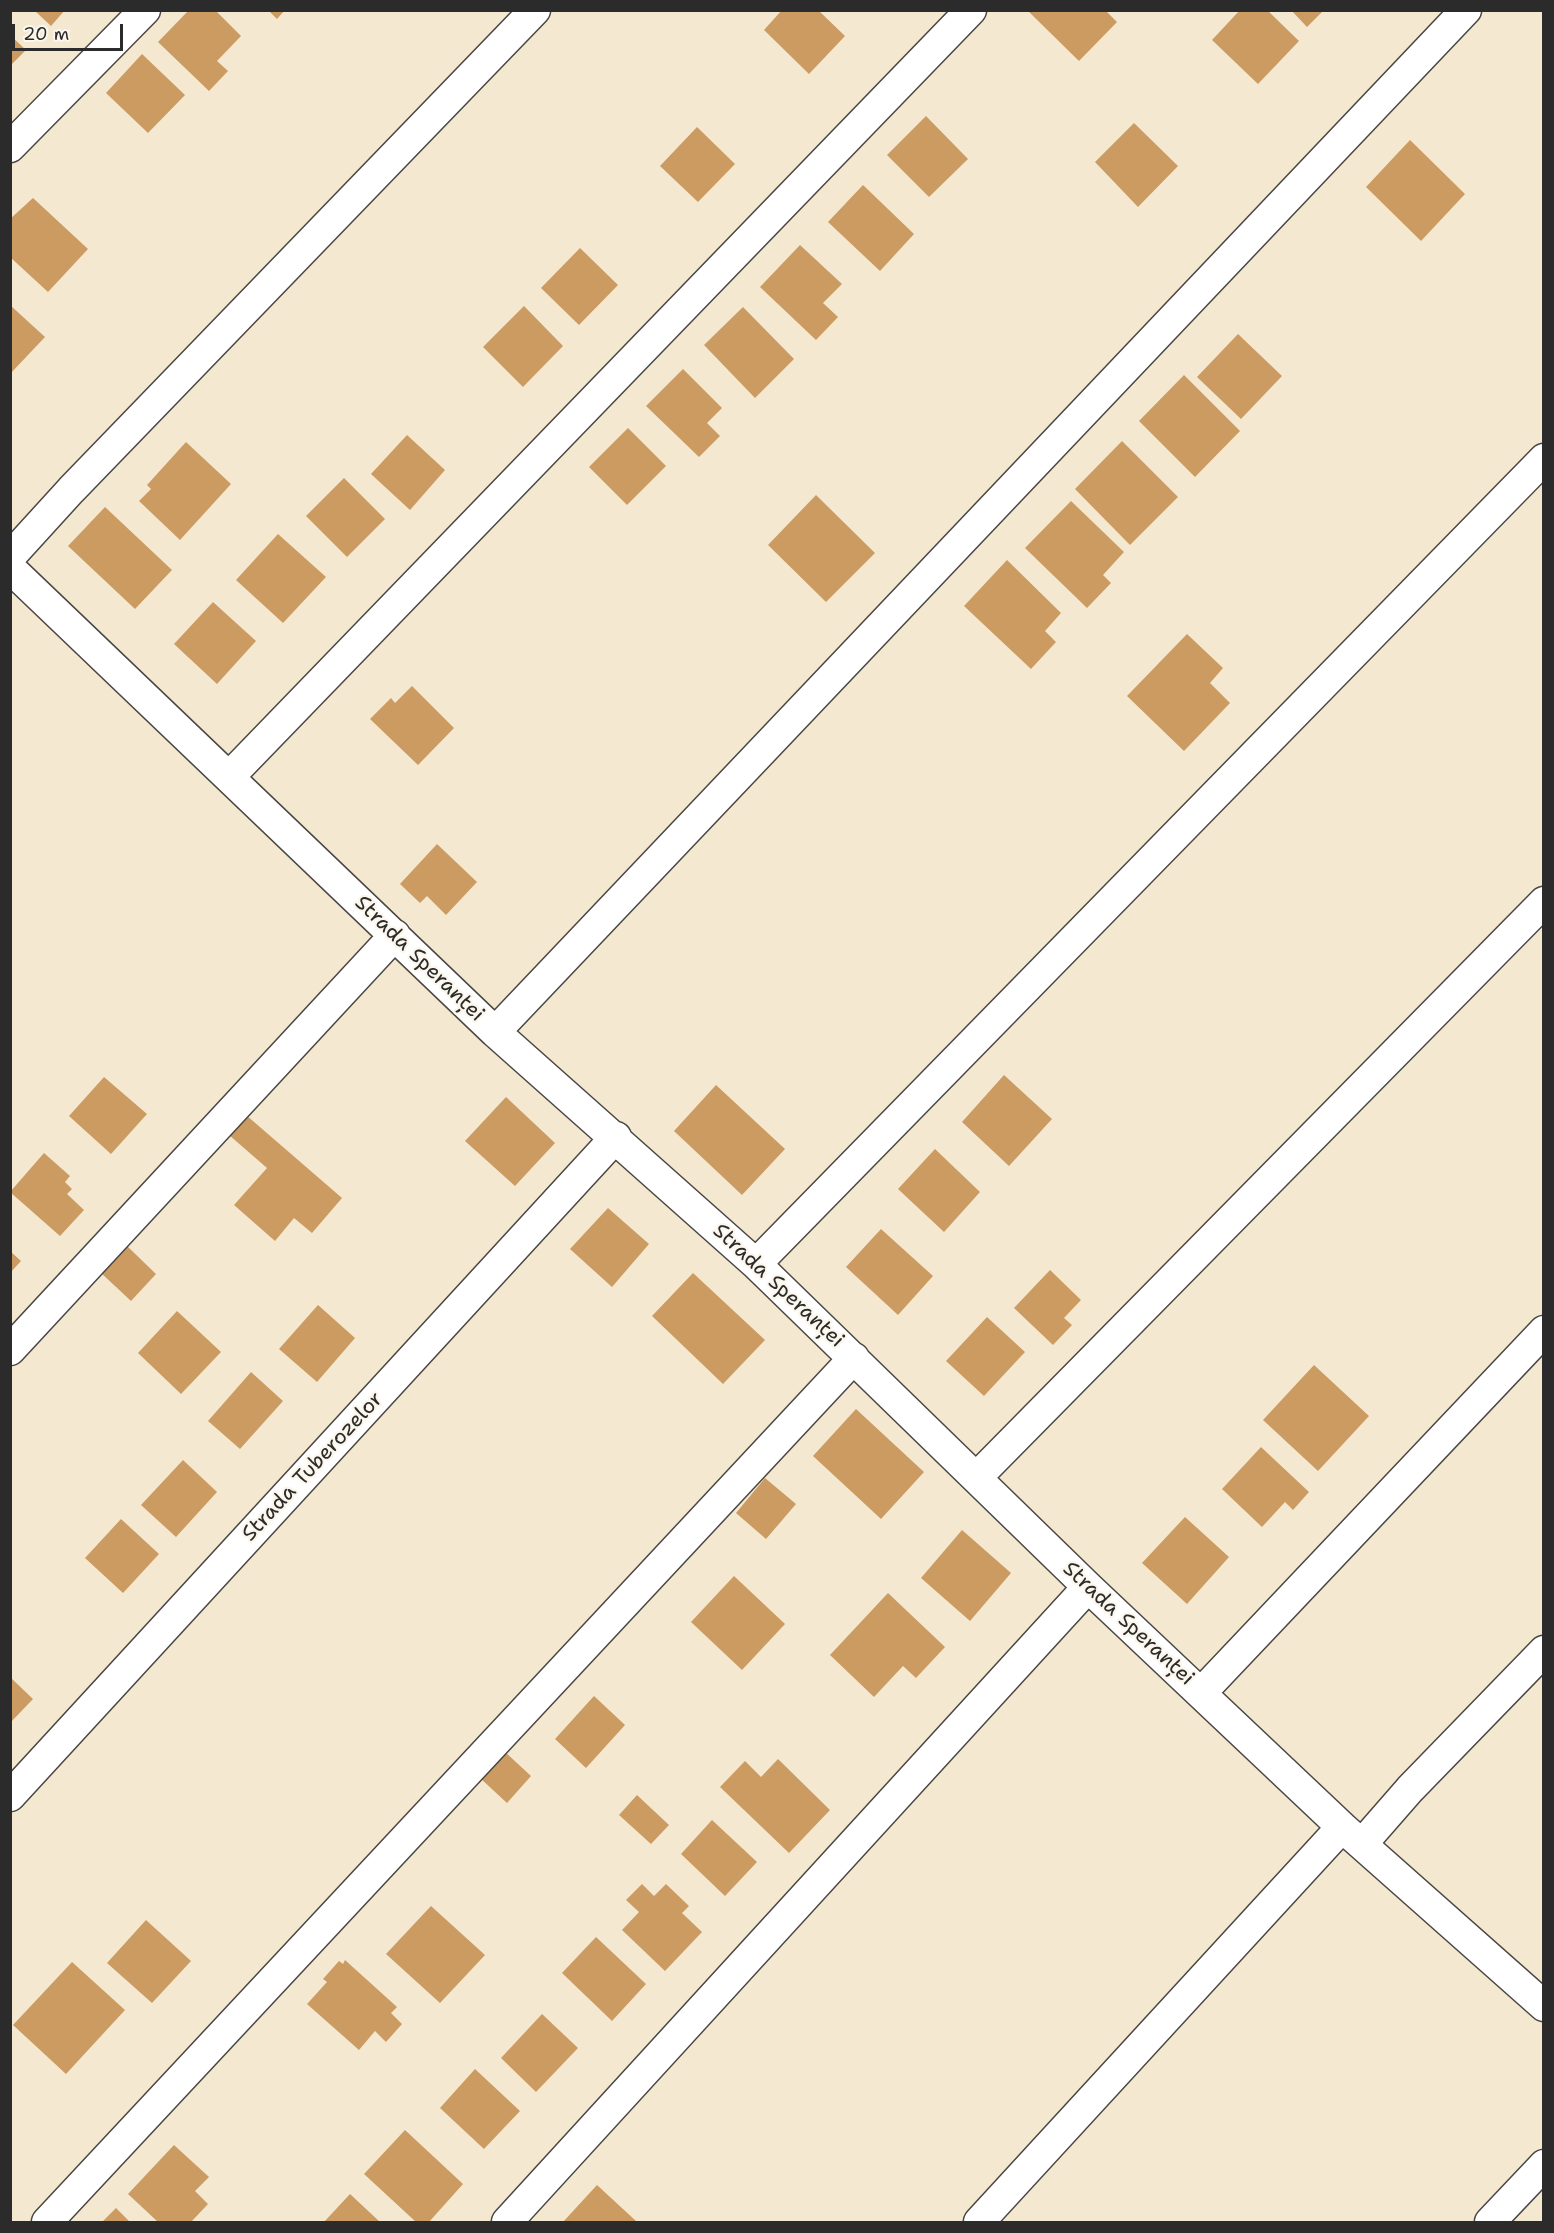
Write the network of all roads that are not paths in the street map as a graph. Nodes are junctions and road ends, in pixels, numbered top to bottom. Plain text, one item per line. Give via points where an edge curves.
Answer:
1 (145, 10) edge
2 (535, 10) edge
3 (971, 10) edge
4 (1466, 10) edge
5 (10, 147) edge
6 (1544, 459) edge
7 (10, 557) edge
8 (10, 568) edge
9 (229, 777) junction
10 (1544, 902) edge
11 (395, 935) junction
12 (495, 1032) junction
13 (615, 1137) junction
14 (756, 1264) junction
15 (1544, 1331) edge
16 (10, 1350) edge
17 (854, 1358) junction
18 (976, 1478) junction
19 (1088, 1587) junction
20 (1544, 1651) edge
21 (1201, 1693) junction
22 (10, 1796) edge
23 (1352, 1836) junction
24 (1544, 2006) edge
25 (1544, 2164) edge
26 (47, 2223) edge
27 (507, 2223) edge
28 (979, 2223) edge
29 (1490, 2223) edge

1 - 5 street
2 - 7 street
3 - 9 street
4 - 12 street
6 - 14 street
8 - 9 street, Strada Speranței
9 - 11 street, Strada Speranței
10 - 18 street
11 - 12 street, Strada Speranței
11 - 16 street
12 - 13 street, Strada Speranței
13 - 14 street, Strada Speranței
13 - 22 street, Strada Tuberozelor
14 - 17 street, Strada Speranței
15 - 21 street
17 - 18 street, Strada Speranței
17 - 26 street
18 - 19 street, Strada Speranței
19 - 21 street, Strada Speranței
19 - 27 street
20 - 23 street via 1410,1789
21 - 23 street, Strada Speranței
23 - 24 street, Strada Speranței
23 - 28 street
25 - 29 street

